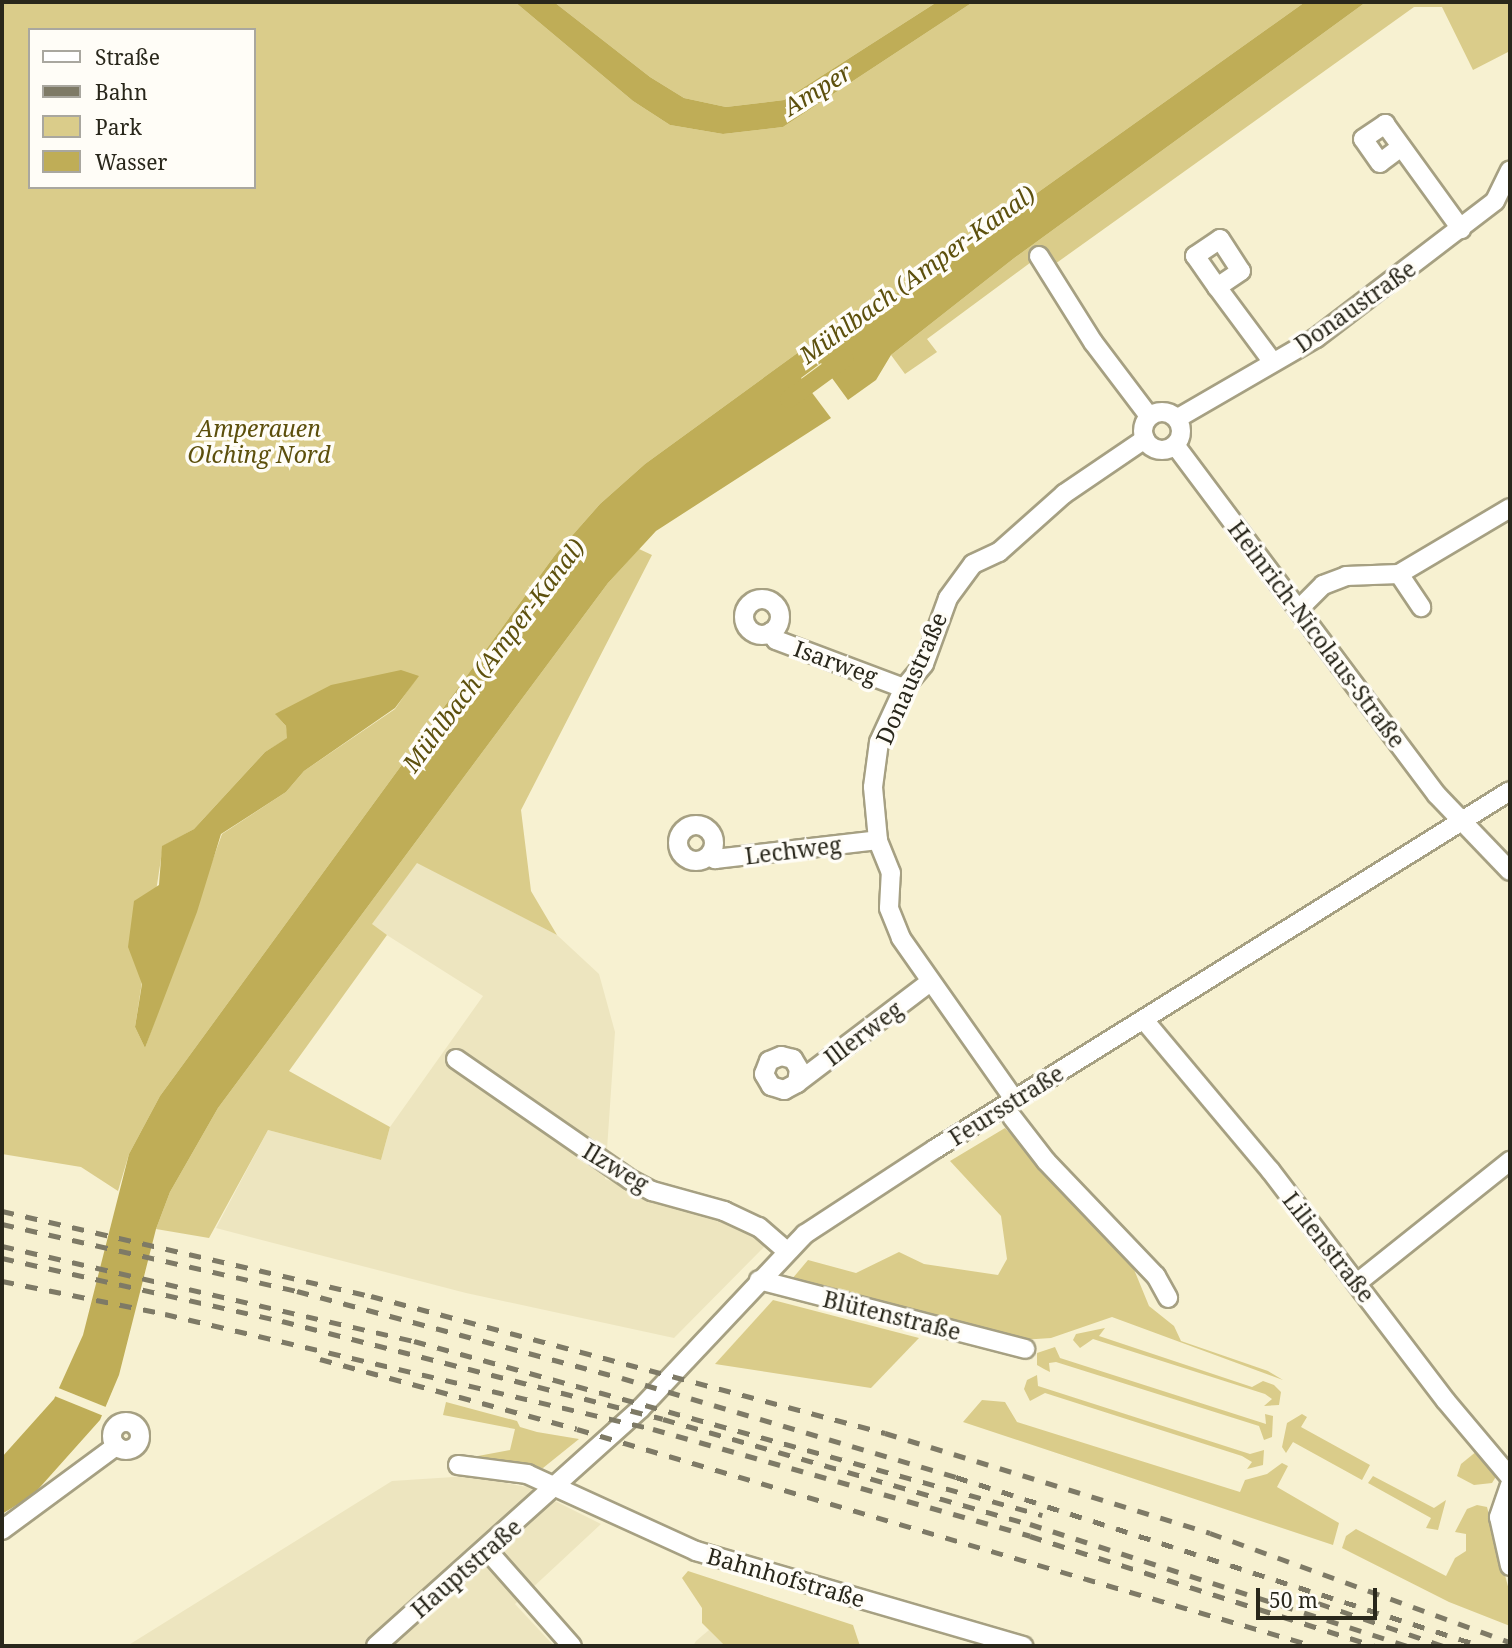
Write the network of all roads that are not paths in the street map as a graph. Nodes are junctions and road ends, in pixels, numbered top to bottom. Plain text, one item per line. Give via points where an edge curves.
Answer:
1 (1401, 147) dead end
2 (1510, 170) edge
3 (1461, 229) junction
4 (1039, 256) dead end
5 (1217, 287) dead end
6 (1272, 361) junction
7 (1149, 416) junction
8 (1178, 418) junction
9 (1145, 439) junction
10 (1175, 446) junction
11 (1510, 508) edge
12 (1399, 574) junction
13 (1421, 607) dead end
14 (1300, 608) junction
15 (771, 632) dead end
16 (904, 688) junction
17 (1510, 791) edge
18 (1462, 819) junction
19 (877, 840) junction
20 (709, 856) dead end
21 (1510, 871) edge
22 (930, 982) junction
23 (1143, 1020) junction
24 (456, 1059) dead end
25 (797, 1083) dead end
26 (1013, 1109) junction
27 (1510, 1161) edge
28 (787, 1251) junction
29 (759, 1280) junction
30 (1357, 1283) junction
31 (1168, 1298) dead end
32 (1025, 1349) dead end
33 (116, 1446) dead end
34 (458, 1465) dead end
35 (1510, 1477) edge
36 (1510, 1485) edge
37 (555, 1487) junction
38 (2, 1530) edge
39 (487, 1550) junction
40 (1510, 1566) edge
41 (376, 1646) edge
42 (572, 1646) edge
43 (1024, 1646) edge

1 - 3 street
2 - 3 street, Donaustraße via 1495,201
3 - 6 street, Donaustraße via 1316,338
4 - 7 street via 1093,342
5 - 6 street
6 - 8 street, Donaustraße
7 - 8 street via 1165,411
7 - 9 street via 1143,427
8 - 10 street via 1182,434
9 - 10 street via 1156,449
9 - 16 street, Donaustraße via 1064,494 999,552 973,564 948,598 923,664
10 - 14 street, Heinrich-Nicolaus-Straße
11 - 12 street
12 - 13 street
12 - 14 street via 1346,576 1323,585
14 - 18 street, Heinrich-Nicolaus-Straße via 1437,795
15 - 16 street, Isarweg via 776,640
16 - 19 street, Donaustraße via 879,741 873,787
17 - 18 street, Feursstraße
18 - 21 street, Heinrich-Nicolaus-Straße
18 - 23 street, Feursstraße
19 - 20 street, Lechweg via 715,859
19 - 22 street, Donaustraße via 891,873 889,908 901,938
22 - 25 street, Illerweg
22 - 26 street, Donaustraße
23 - 26 street, Feursstraße
23 - 30 street, Lilienstraße
24 - 28 street, Ilzweg via 631,1180 652,1191 724,1211 758,1227
26 - 28 street, Feursstraße via 835,1213
26 - 31 street via 1046,1161 1156,1276
27 - 30 street
28 - 29 street, Feursstraße
29 - 32 street, Blütenstraße
29 - 37 street, Feursstraße via 641,1408
30 - 35 street, Lilienstraße
33 - 38 street
34 - 37 street, Bahnhofstraße via 527,1474
36 - 40 street via 1499,1517
37 - 39 street, Hauptstraße
37 - 43 street, Bahnhofstraße via 696,1551
39 - 41 street, Hauptstraße
39 - 42 street

